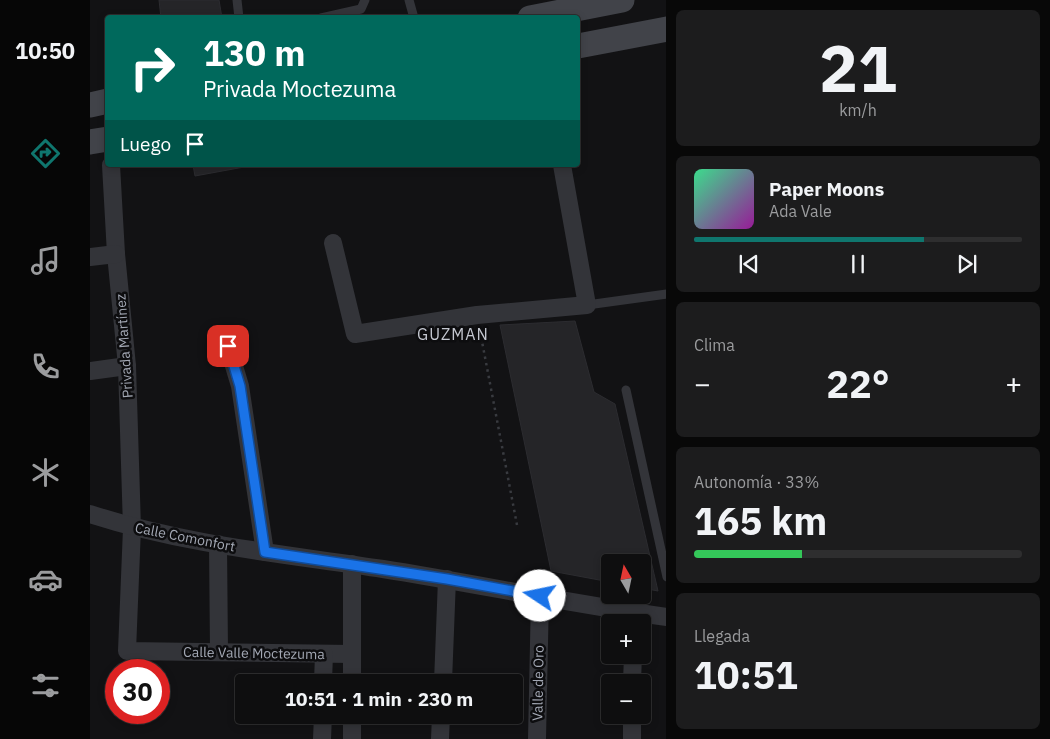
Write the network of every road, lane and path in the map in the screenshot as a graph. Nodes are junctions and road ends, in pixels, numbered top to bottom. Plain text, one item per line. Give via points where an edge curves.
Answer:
1 (238, 0) edge
2 (365, 0) edge
3 (409, 0) edge
4 (622, 0) edge
5 (239, 15) edge
6 (334, 15) edge
7 (413, 15) edge
8 (546, 15) edge
9 (666, 29) edge
10 (580, 46) edge
11 (105, 102) edge
12 (90, 105) edge
13 (105, 140) edge
14 (90, 142) edge
15 (111, 167) edge
16 (562, 167) edge
17 (333, 243) dead end
18 (116, 254) junction
19 (90, 257) edge
20 (666, 294) edge
21 (587, 305) junction
22 (477, 315) junction
23 (228, 346) dead end
24 (127, 366) junction
25 (90, 371) edge
26 (626, 390) dead end
27 (90, 514) edge
28 (517, 525) dead end
29 (132, 528) junction
30 (218, 544) junction
31 (265, 552) junction
32 (352, 564) junction
33 (666, 577) edge
34 (447, 579) junction
35 (540, 596) junction
36 (620, 614) edge
37 (651, 617) edge
38 (666, 617) edge
39 (127, 651) joint
40 (219, 652) junction
41 (324, 654) junction
42 (352, 654) junction
43 (323, 674) edge
44 (352, 674) edge
45 (443, 674) edge
46 (323, 724) edge
47 (352, 724) edge
48 (441, 724) edge
49 (632, 724) edge
50 (322, 739) edge
51 (352, 739) edge
52 (440, 739) edge
53 (536, 739) edge
54 (632, 739) edge

1 - 5 lane
2 - 6 lane via 361,9
3 - 7 lane
4 - 8 main road
9 - 10 main road
11 - 12 main road
13 - 14 main road
15 - 18 street, Privada Martínez
16 - 21 street
17 - 22 street via 355,334
18 - 19 street
18 - 24 street, Privada Martínez
20 - 21 lane
21 - 22 street
22 - 28 path
23 - 31 street via 240,386
24 - 25 street
24 - 29 street, Privada Martínez
26 - 33 lane
27 - 29 street, Calle Comonfort
29 - 30 street, Calle Comonfort
29 - 39 street, Privada Martínez
30 - 31 street, Calle Comonfort
30 - 40 street
31 - 32 street, Calle Comonfort
32 - 34 street, Calle Comonfort
32 - 42 street
34 - 35 street, Calle Comonfort
34 - 45 street
35 - 36 street, Calle Comonfort
35 - 53 street, Valle de Oro
37 - 38 street, Calle Comonfort
39 - 40 street, Calle Valle Moctezuma
40 - 41 street, Calle Valle Moctezuma
41 - 42 street, Calle Valle Moctezuma
41 - 43 street
42 - 44 street
46 - 50 street
47 - 51 street
48 - 52 street
49 - 54 street

